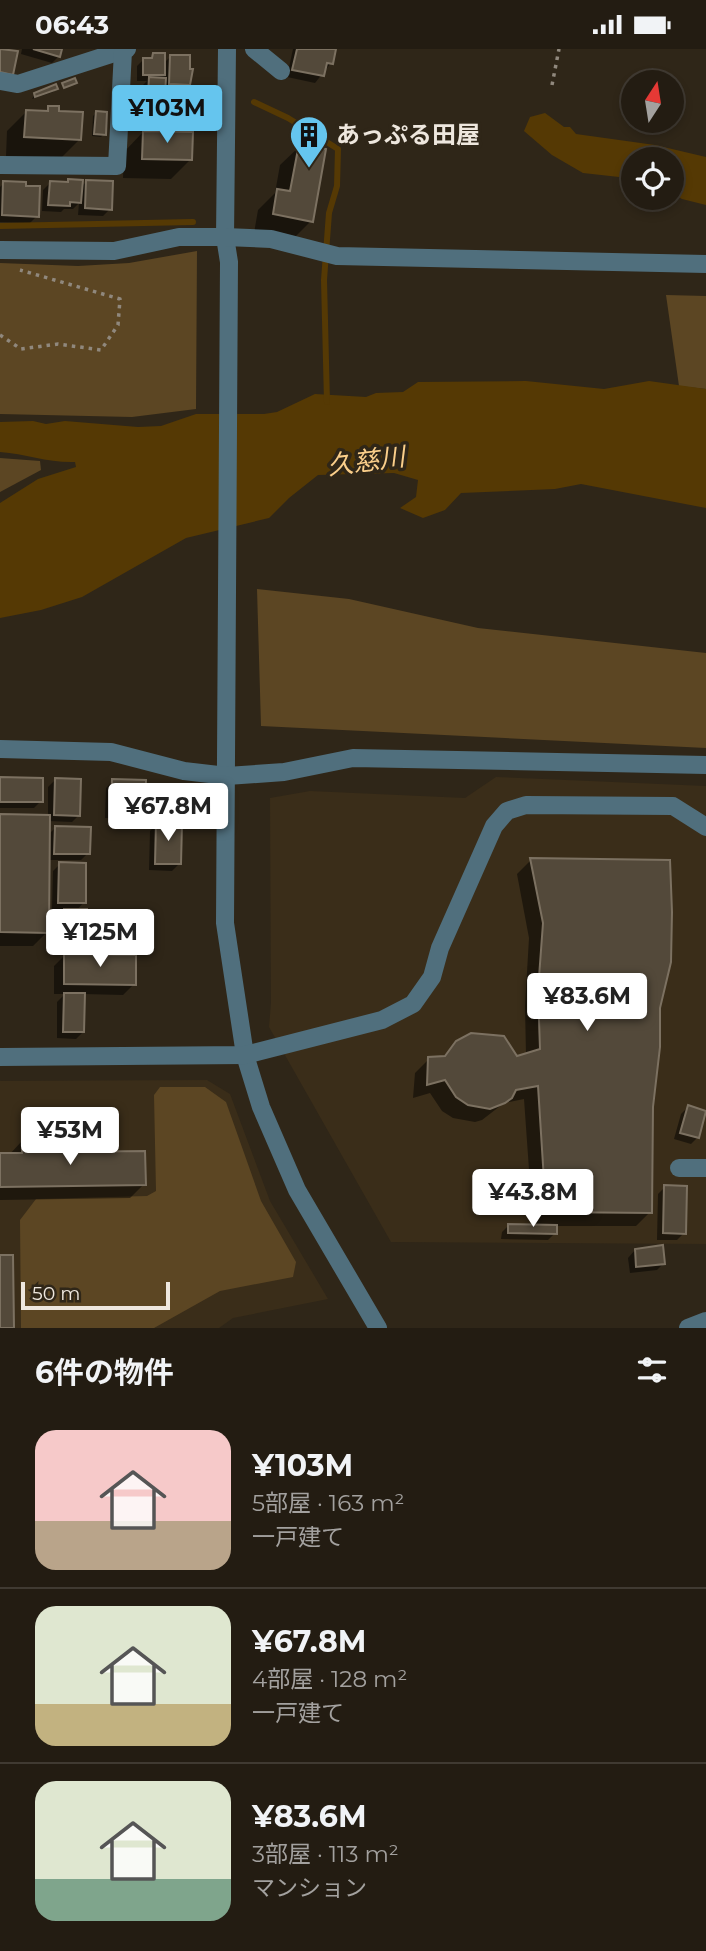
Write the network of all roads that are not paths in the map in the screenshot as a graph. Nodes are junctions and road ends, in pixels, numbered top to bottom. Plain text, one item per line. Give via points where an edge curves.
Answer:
1 (227, 49) edge
2 (254, 49) edge
3 (125, 50) edge
4 (77, 57) edge
5 (281, 71) dead end
6 (0, 81) edge
7 (0, 165) edge
8 (225, 237) junction
9 (0, 250) edge
10 (706, 264) edge
11 (0, 749) edge
12 (706, 765) edge
13 (227, 776) junction
14 (706, 827) edge
15 (245, 1055) junction
16 (0, 1056) edge
17 (679, 1168) dead end
18 (706, 1168) edge
19 (706, 1321) edge
20 (379, 1328) edge
21 (688, 1328) edge

1 - 8 street
2 - 5 street
3 - 4 street
3 - 7 street via 117,166
4 - 6 street via 18,84
8 - 9 street via 180,237 114,251
8 - 10 street via 271,239 337,256
8 - 13 street via 229,262
11 - 13 street via 111,752 184,771
12 - 13 street via 353,758 284,772
13 - 15 street via 225,923
14 - 15 street via 673,806 526,805 507,811 494,826 440,948 432,977 413,1004 382,1020
15 - 16 street
15 - 20 street via 261,1107 297,1190
17 - 18 street
19 - 21 street

